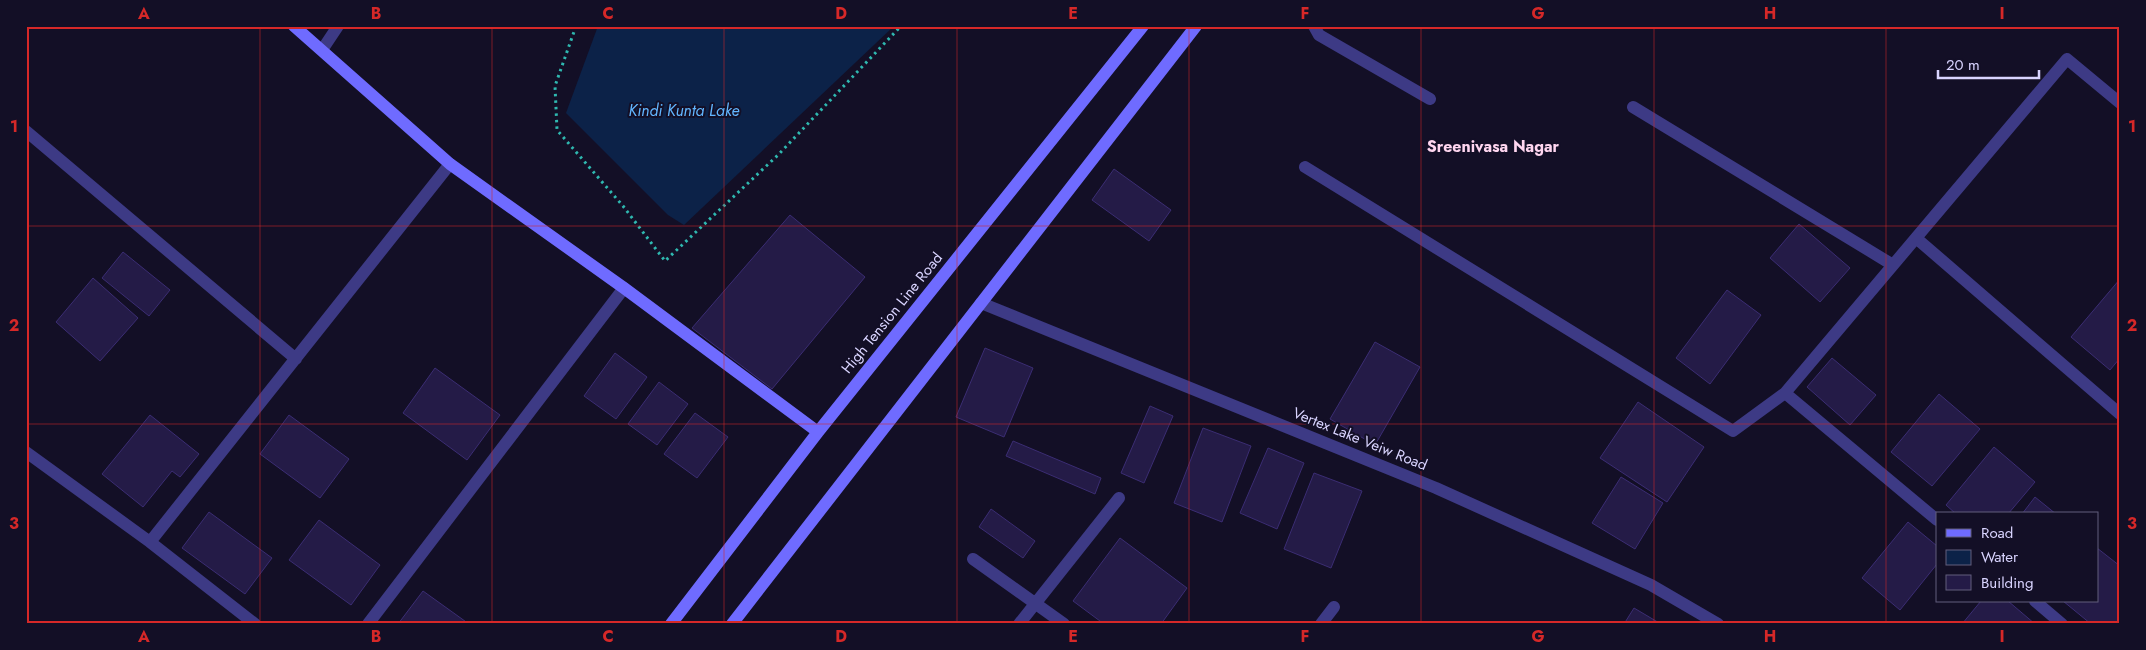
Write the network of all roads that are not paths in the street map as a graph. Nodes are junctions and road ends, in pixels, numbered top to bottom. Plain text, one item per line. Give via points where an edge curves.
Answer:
1 (294, 26) edge
2 (338, 26) edge
3 (1143, 26) edge
4 (1196, 26) edge
5 (1314, 26) edge
6 (322, 50) junction
7 (1430, 99) dead end
8 (2120, 103) edge
9 (1633, 107) dead end
10 (26, 131) edge
11 (450, 164) junction
12 (1305, 167) dead end
13 (1916, 238) junction
14 (1894, 265) junction
15 (624, 288) junction
16 (981, 303) junction
17 (296, 359) junction
18 (1785, 393) junction
19 (2120, 414) edge
20 (818, 432) junction
21 (26, 452) edge
22 (1119, 498) dead end
23 (1936, 519) edge
24 (150, 542) junction
25 (973, 559) dead end
26 (2036, 602) edge
27 (1036, 603) junction
28 (1334, 607) dead end
29 (255, 624) edge
30 (368, 624) edge
31 (671, 624) edge
32 (732, 624) edge
33 (1019, 624) edge
34 (1064, 624) edge
35 (1321, 624) edge
36 (1718, 624) edge
37 (2062, 624) edge

1 - 6 main road
2 - 6 street
3 - 20 main road, High Tension Line Road
4 - 16 main road
5 - 7 street via 1319,35
6 - 11 main road
8 - 13 street via 2067,59
9 - 14 street
10 - 17 street
11 - 15 main road
11 - 17 street
12 - 18 street via 1733,431
13 - 14 street
13 - 19 street
14 - 18 street
15 - 20 main road
15 - 30 street
16 - 32 main road
16 - 36 street, Vertex Lake Veiw Road via 1436,488 1651,585
17 - 24 street
18 - 23 street
20 - 31 main road, High Tension Line Road
21 - 24 street
22 - 27 street
24 - 29 street
25 - 27 street
26 - 37 street
27 - 33 street
27 - 34 street
28 - 35 street

